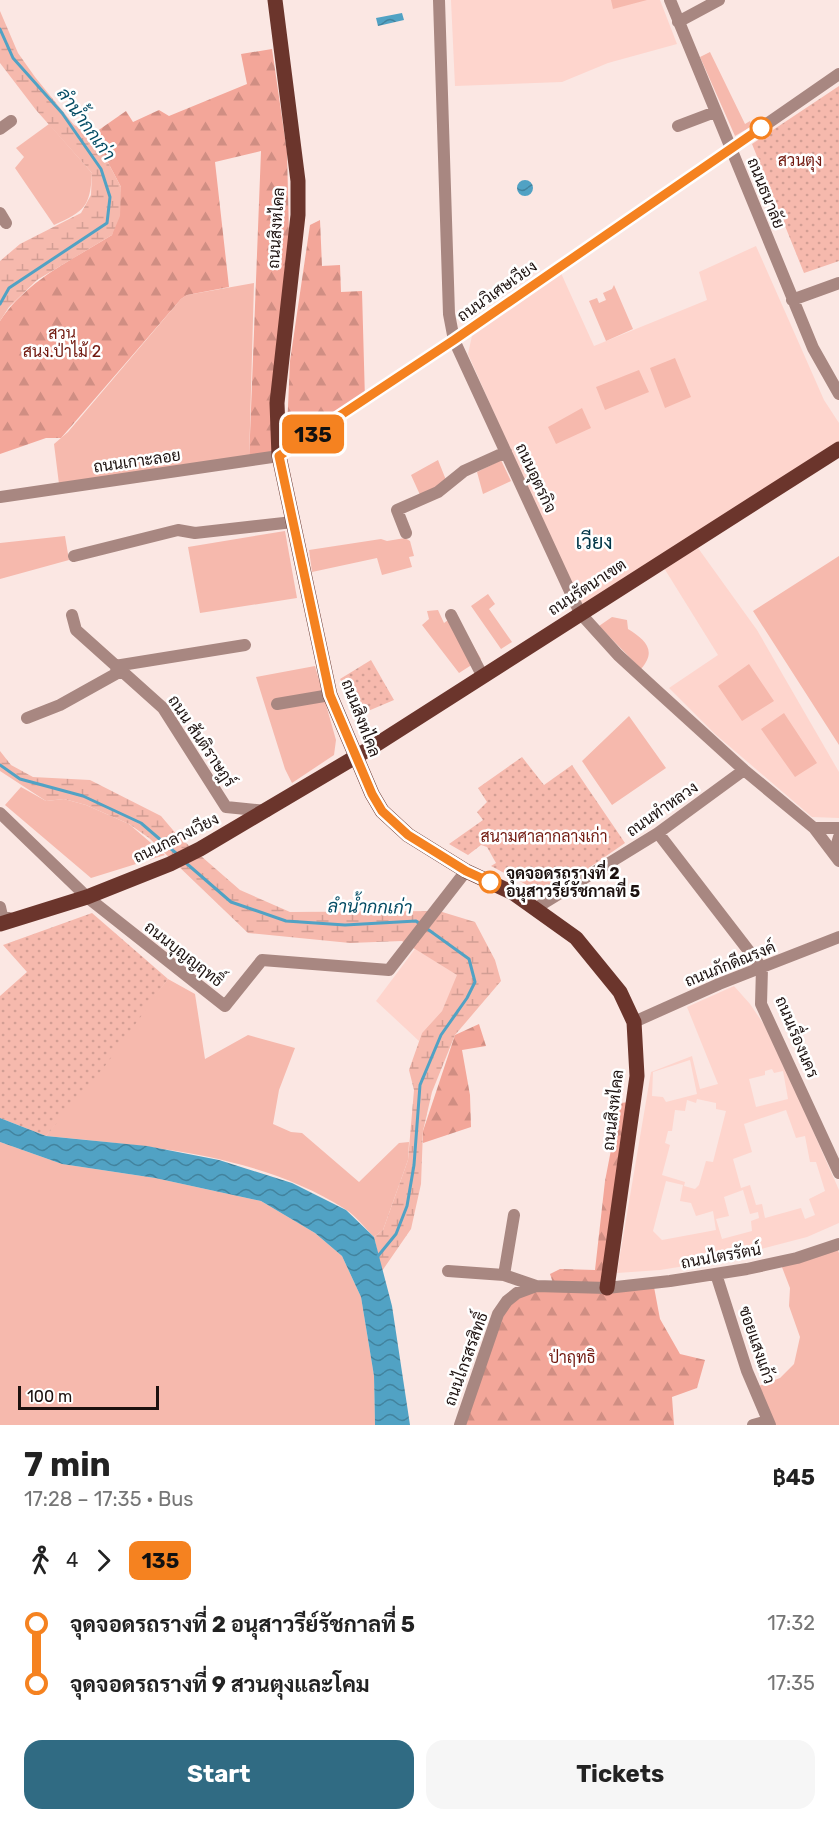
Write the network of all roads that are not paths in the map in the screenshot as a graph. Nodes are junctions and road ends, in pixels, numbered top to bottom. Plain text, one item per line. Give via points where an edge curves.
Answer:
1 (290, 0) edge
2 (439, 0) edge
3 (670, 0) edge
4 (719, 0) edge
5 (275, 6) edge
6 (678, 22) junction
7 (839, 74) edge
8 (715, 112) junction
9 (11, 121) dead end
10 (678, 126) dead end
11 (0, 129) edge
12 (730, 149) junction
13 (839, 283) edge
14 (792, 300) junction
15 (454, 340) junction
16 (839, 394) edge
17 (839, 449) edge
18 (506, 452) junction
19 (279, 456) junction
20 (0, 498) edge
21 (293, 522) junction
22 (406, 533) dead end
23 (74, 556) dead end
24 (580, 613) junction
25 (72, 615) dead end
26 (451, 615) dead end
27 (245, 645) dead end
28 (118, 668) junction
29 (483, 677) junction
30 (330, 695) junction
31 (277, 704) dead end
32 (27, 718) dead end
33 (356, 758) junction
34 (744, 770) junction
35 (267, 811) junction
36 (0, 813) edge
37 (814, 828) junction
38 (839, 828) edge
39 (658, 833) junction
40 (839, 837) edge
41 (836, 857) edge
42 (466, 871) junction
43 (87, 897) junction
44 (536, 908) junction
45 (3, 916) edge
46 (0, 935) edge
47 (839, 937) edge
48 (762, 968) junction
49 (634, 1022) junction
50 (839, 1173) edge
51 (514, 1215) dead end
52 (839, 1244) edge
53 (448, 1271) dead end
54 (716, 1274) junction
55 (504, 1275) junction
56 (536, 1286) junction
57 (607, 1288) junction
58 (769, 1423) edge
59 (460, 1425) edge
60 (753, 1425) edge

1 - 5 main road
2 - 15 street, ถนนอุตรกิจ via 449,314
3 - 6 street, ถนนธนาลัย
4 - 6 street
5 - 19 main road, ถนนสิงหไคล via 298,181 278,381
6 - 8 street, ถนนธนาลัย
7 - 12 street, ถนนวิเศษเวียง
8 - 10 street
8 - 12 street, ถนนธนาลัย
9 - 11 street
12 - 14 street, ถนนธนาลัย
12 - 15 street, ถนนวิเศษเวียง
13 - 14 street
14 - 16 street, ถนนธนาลัย
15 - 18 street, ถนนอุตรกิจ
15 - 19 street, ถนนวิเศษเวียง
17 - 24 main road, ถนนรัตนาเขต
18 - 22 street via 464,471 438,492 397,510
18 - 24 street, ถนนอุตรกิจ
19 - 20 street, ถนนเกาะลอย
19 - 21 main road, ถนนสิงหไคล
21 - 23 street via 195,533 178,530
21 - 30 main road, ถนนสิงหไคล
24 - 29 main road, ถนนรัตนาเขต
24 - 34 street, ถนนอุตรกิจ via 618,655
25 - 28 street, ถนน สันติราษฎร์ via 76,630
26 - 29 street
27 - 28 street
28 - 32 street via 60,705
28 - 35 street, ถนน สันติราษฎร์ via 163,708 226,807
29 - 33 main road, ถนนรัตนาเขต
30 - 31 street
30 - 33 main road, ถนนสิงหไคล
33 - 35 main road, ถนนกลางเวียง
33 - 42 main road, ถนนสิงหไคล via 372,794 396,825
34 - 37 street, ถนนอุตรกิจ
34 - 39 street, ถนนทำหลวง
35 - 43 main road, ถนนกลางเวียง via 171,864
36 - 43 street, ถนนบุญญฤทธิ์
37 - 38 street
37 - 41 street, ถนนอุตรกิจ
39 - 44 street, ถนนทำหลวง
39 - 48 street
40 - 41 street
42 - 43 street, ถนนบุญญฤทธิ์ via 389,970 262,960 225,1006
42 - 44 main road, ถนนสิงหไคล
43 - 45 main road, ถนนกลางเวียง
44 - 49 main road, ถนนสิงหไคล via 595,958 620,992
45 - 46 main road
47 - 48 street, ถนนภักดีณรงค์
48 - 49 street, ถนนภักดีณรงค์
48 - 50 street, ถนนเรื่องนคร via 761,1004
49 - 57 main road, ถนนสิงหไคล via 637,1076
51 - 55 street
52 - 54 street, ถนนไตรรัตน์ via 797,1258
53 - 55 street
54 - 57 street, ถนนไตรรัตน์
54 - 58 street, ซอยแสงแก้ว via 747,1371
55 - 56 street
56 - 57 street, ถนนไกรสรสิทธิ์
56 - 59 street, ถนนไกรสรสิทธิ์ via 517,1293 498,1314
58 - 60 street

